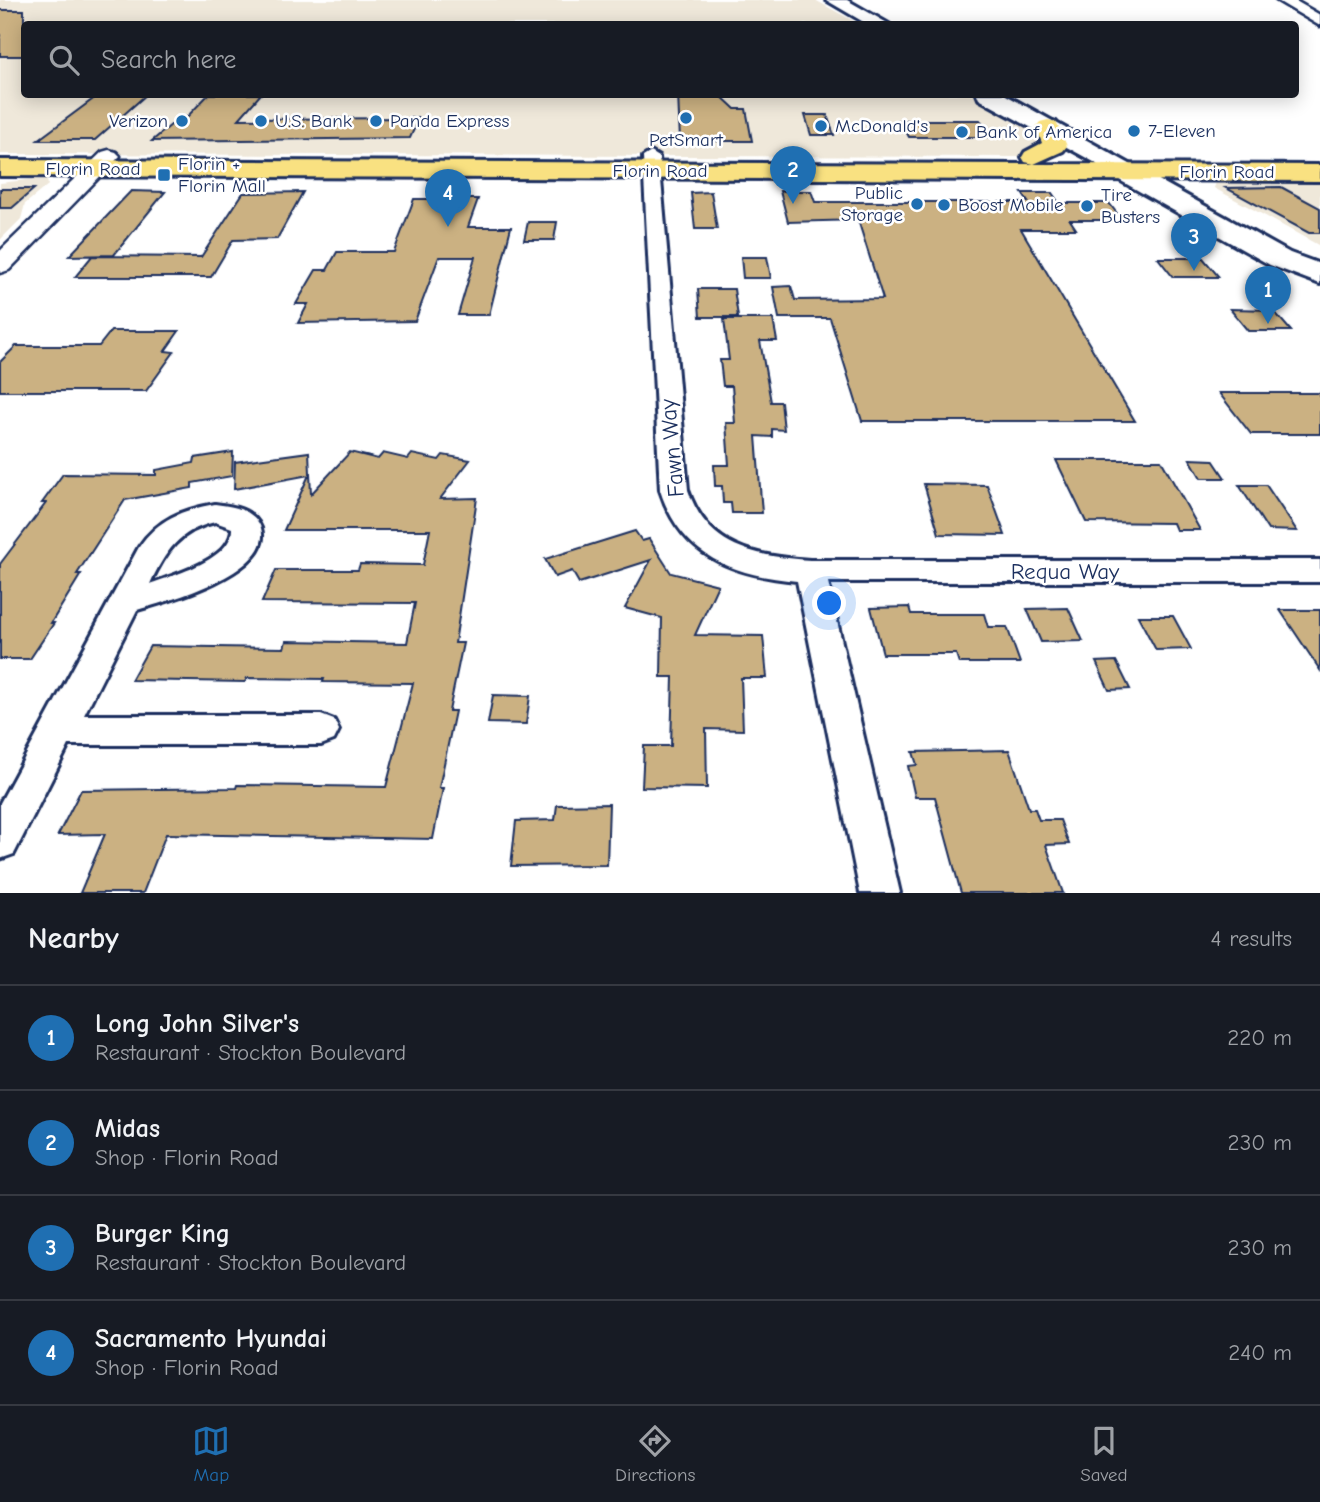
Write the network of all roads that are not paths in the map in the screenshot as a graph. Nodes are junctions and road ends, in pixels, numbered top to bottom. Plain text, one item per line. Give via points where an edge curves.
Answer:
1 (1283, 0) edge
2 (825, 1) edge
3 (855, 21) edge
4 (873, 21) edge
5 (1320, 21) edge
6 (994, 98) edge
7 (1018, 98) edge
8 (1048, 127) junction
9 (0, 155) edge
10 (1034, 157) junction
11 (1320, 159) edge
12 (102, 162) junction
13 (1119, 162) junction
14 (651, 164) junction
15 (0, 168) edge
16 (1156, 171) junction
17 (1221, 172) junction
18 (1320, 173) edge
19 (1210, 200) junction
20 (0, 265) edge
21 (1320, 265) edge
22 (1320, 275) edge
23 (810, 571) junction
24 (1320, 571) edge
25 (126, 602) dead end
26 (60, 730) junction
27 (321, 730) dead end
28 (0, 841) edge
29 (880, 893) edge

1 - 5 street
2 - 3 main road
2 - 4 main road
6 - 8 main road
7 - 13 main road
8 - 10 main road via 1055,146
8 - 13 main road
9 - 12 main road, Florin Road
10 - 13 main road, Florin Road
10 - 14 main road, Florin Road
11 - 13 main road, Florin Road
12 - 14 main road, Florin Road
12 - 15 main road, Florin Road
12 - 20 street
13 - 14 main road, Florin Road
13 - 16 main road, Florin Road
13 - 22 main road via 1280,259
14 - 23 street, Fawn Way via 678,507 702,540 723,553 776,570
16 - 17 main road, Florin Road
16 - 19 main road
17 - 18 main road, Florin Road
17 - 19 main road via 1200,183
19 - 21 main road via 1293,244
23 - 24 street, Requa Way
23 - 29 street
25 - 26 street
26 - 27 street
26 - 28 street

